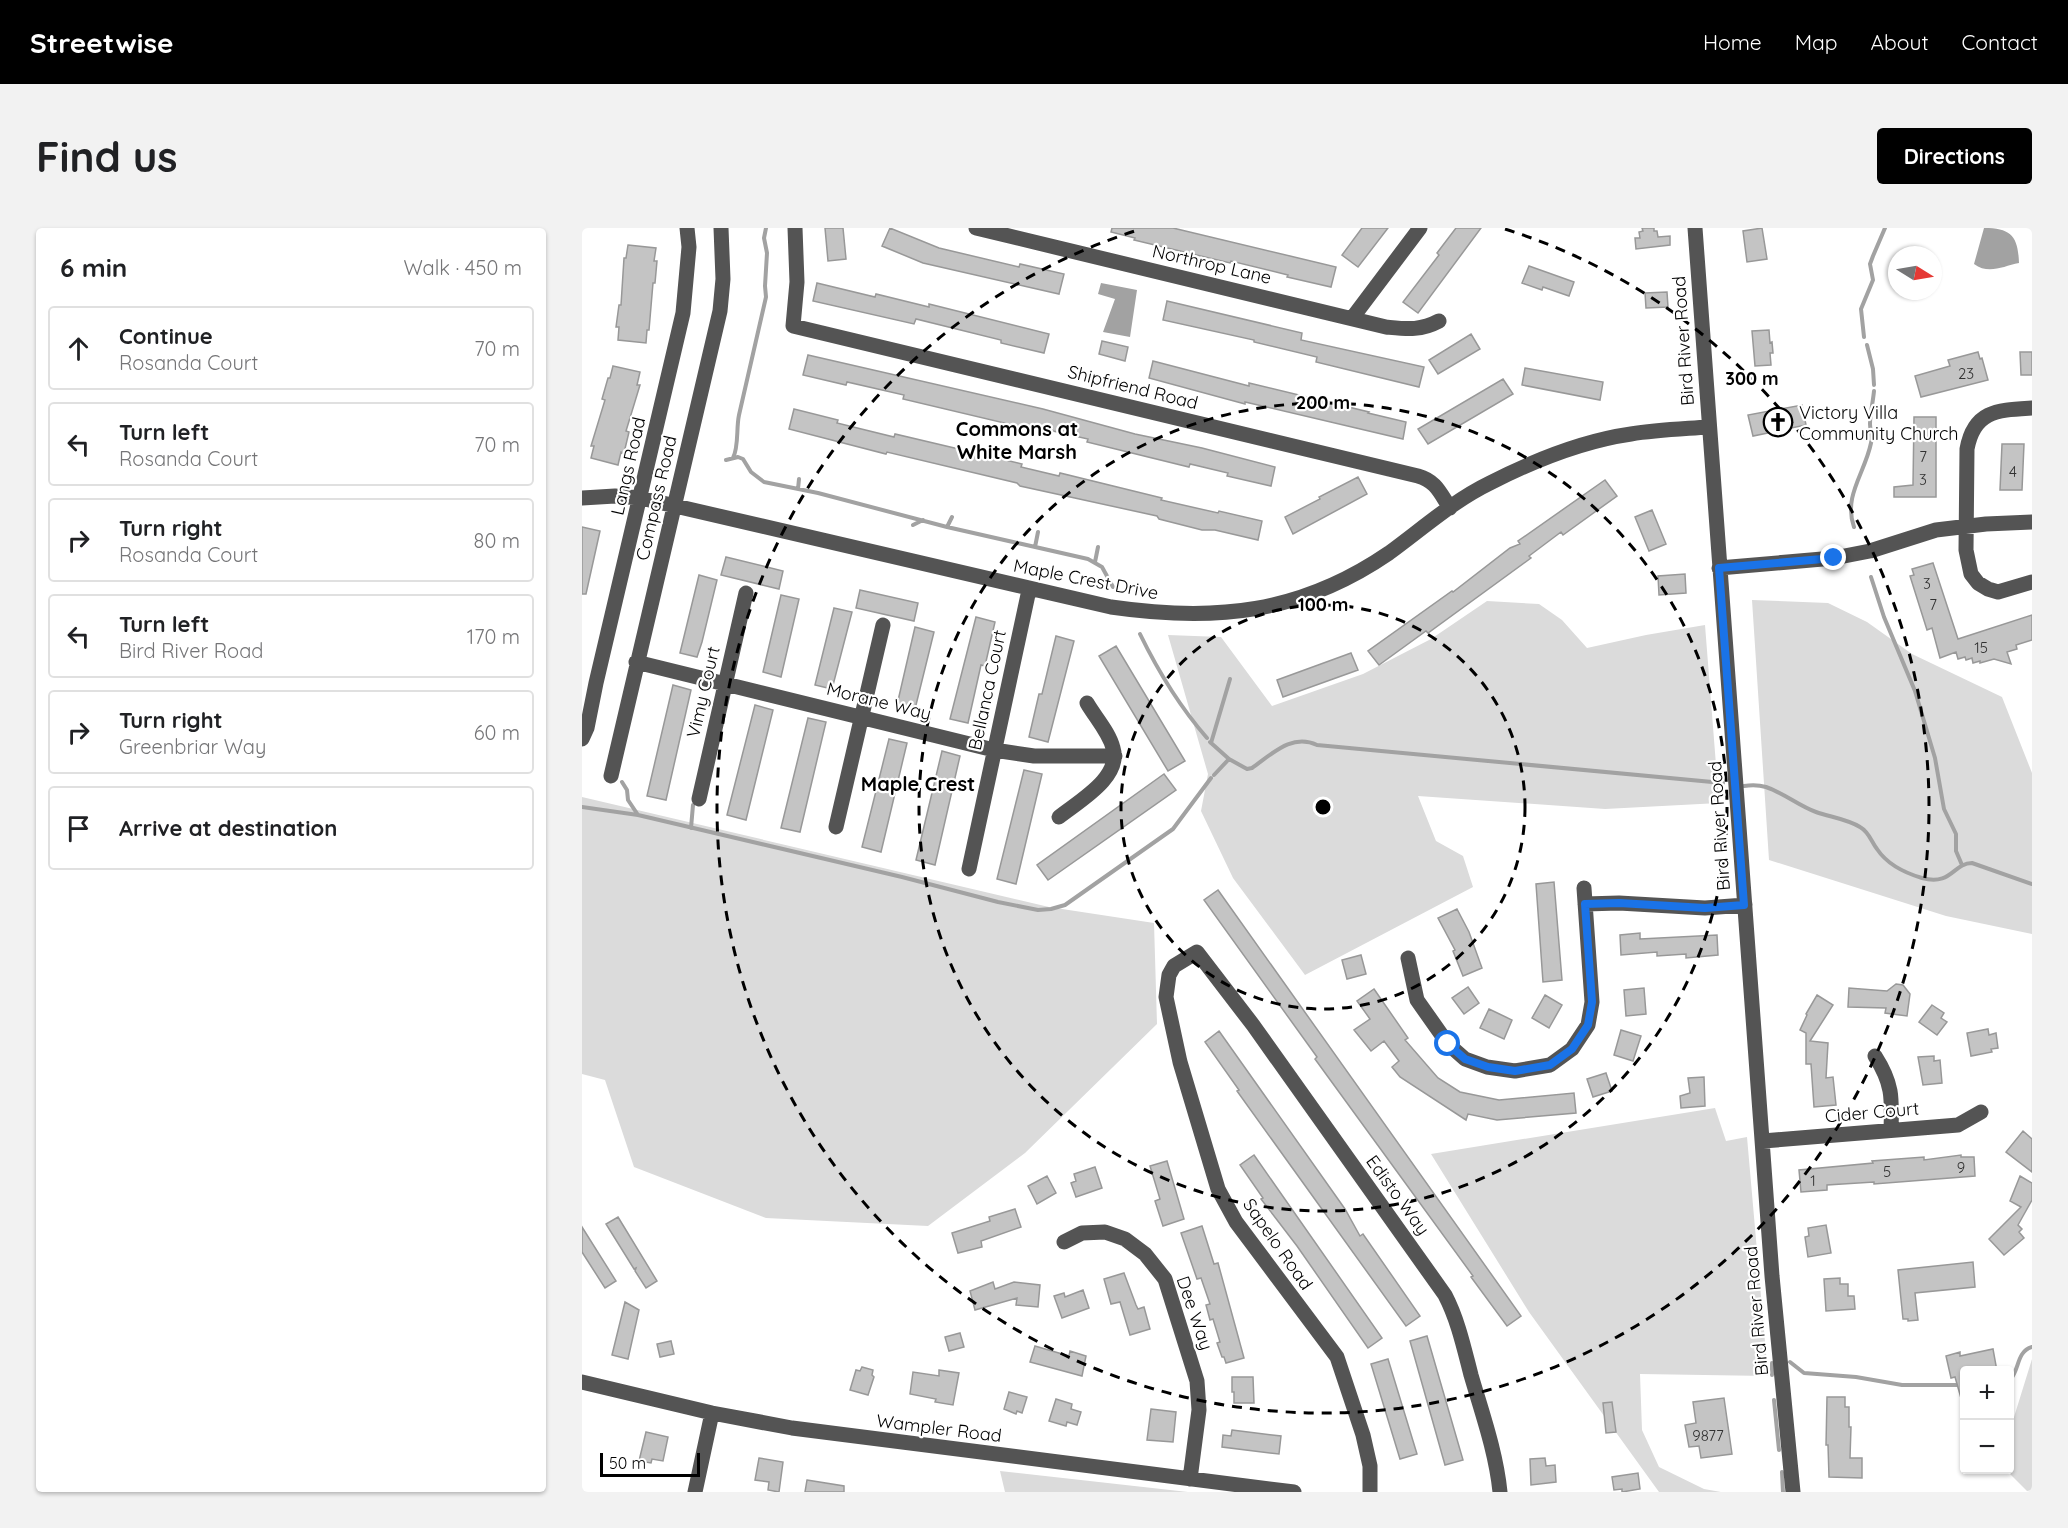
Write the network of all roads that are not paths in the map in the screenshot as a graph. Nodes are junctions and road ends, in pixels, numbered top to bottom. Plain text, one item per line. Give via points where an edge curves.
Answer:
1 (687, 228) edge
2 (721, 228) edge
3 (795, 228) edge
4 (976, 228) edge
5 (1420, 228) edge
6 (1695, 228) edge
7 (1353, 317) junction
8 (1438, 321) dead end
9 (2032, 408) edge
10 (1708, 427) junction
11 (582, 498) edge
12 (641, 498) junction
13 (674, 507) junction
14 (1450, 508) junction
15 (2032, 522) edge
16 (1968, 526) junction
17 (1719, 568) junction
18 (2032, 582) edge
19 (1029, 590) junction
20 (746, 593) dead end
21 (883, 625) dead end
22 (636, 662) junction
23 (725, 684) junction
24 (1087, 703) dead end
25 (861, 717) junction
26 (582, 739) edge
27 (994, 750) junction
28 (1115, 756) junction
29 (611, 776) dead end
30 (699, 799) dead end
31 (1059, 817) dead end
32 (836, 827) dead end
33 (969, 869) dead end
34 (1584, 888) dead end
35 (1585, 904) junction
36 (1744, 905) junction
37 (1197, 952) joint
38 (1408, 958) dead end
39 (1875, 1056) dead end
40 (1981, 1112) dead end
41 (1891, 1130) junction
42 (1763, 1141) junction
43 (1064, 1242) dead end
44 (582, 1382) edge
45 (712, 1413) junction
46 (1190, 1479) junction
47 (695, 1492) edge
48 (1294, 1492) edge
49 (1370, 1492) edge
50 (1500, 1492) edge
51 (1793, 1492) edge

1 - 12 street, Langs Road via 689,258 683,313
2 - 13 street, Compass Road via 720,311
3 - 14 street, Shipfriend Road via 793,326 1429,479
4 - 7 street, Northrop Lane
5 - 7 street
6 - 10 street, Bird River Road
7 - 8 street, Northrop Lane via 1403,329 1426,328
9 - 16 street via 1998,411 1974,427 1967,449
10 - 14 street, Maple Crest Drive via 1630,434 1590,444 1487,484
10 - 17 street, Bird River Road
11 - 12 street, Maple Crest Drive
12 - 13 street, Maple Crest Drive
12 - 26 street, Langs Road
13 - 19 street, Maple Crest Drive
13 - 22 street, Compass Road
14 - 19 street, Maple Crest Drive via 1351,577 1325,590 1246,611 1208,615 1141,612
15 - 16 street
16 - 17 street via 1936,530 1834,558
16 - 18 street via 1966,550 1971,574 1978,583 1998,592
17 - 36 street, Bird River Road
19 - 27 street, Bellanca Court
20 - 23 street, Vimy Court
21 - 25 street
22 - 23 street, Morane Way
22 - 29 street, Compass Road
23 - 25 street, Morane Way
23 - 30 street, Vimy Court
24 - 28 street
25 - 27 street, Morane Way
25 - 32 street
27 - 28 street, Morane Way via 1034,756
27 - 33 street, Bellanca Court
28 - 31 street via 1106,779
34 - 35 street
35 - 36 street via 1705,908
35 - 38 street via 1592,1002 1588,1025 1572,1049 1550,1065 1515,1071 1465,1059 1448,1044 1417,1000
36 - 42 street, Bird River Road
37 - 49 street, Sapelo Road via 1174,966 1166,997 1180,1062 1218,1189 1236,1222 1337,1358 1363,1435 1370,1466
37 - 50 street, Edisto Way via 1445,1295 1489,1437
39 - 41 street via 1887,1074 1892,1098
40 - 41 street, Cider Court via 1958,1125
41 - 42 street, Cider Court
42 - 51 street, Bird River Road
43 - 46 street, Dee Way via 1083,1233 1105,1232 1125,1239 1145,1254 1165,1280 1197,1381 1199,1410
44 - 45 street, Wampler Road
45 - 46 street, Wampler Road via 886,1441
45 - 47 street
46 - 48 street, Wampler Road

